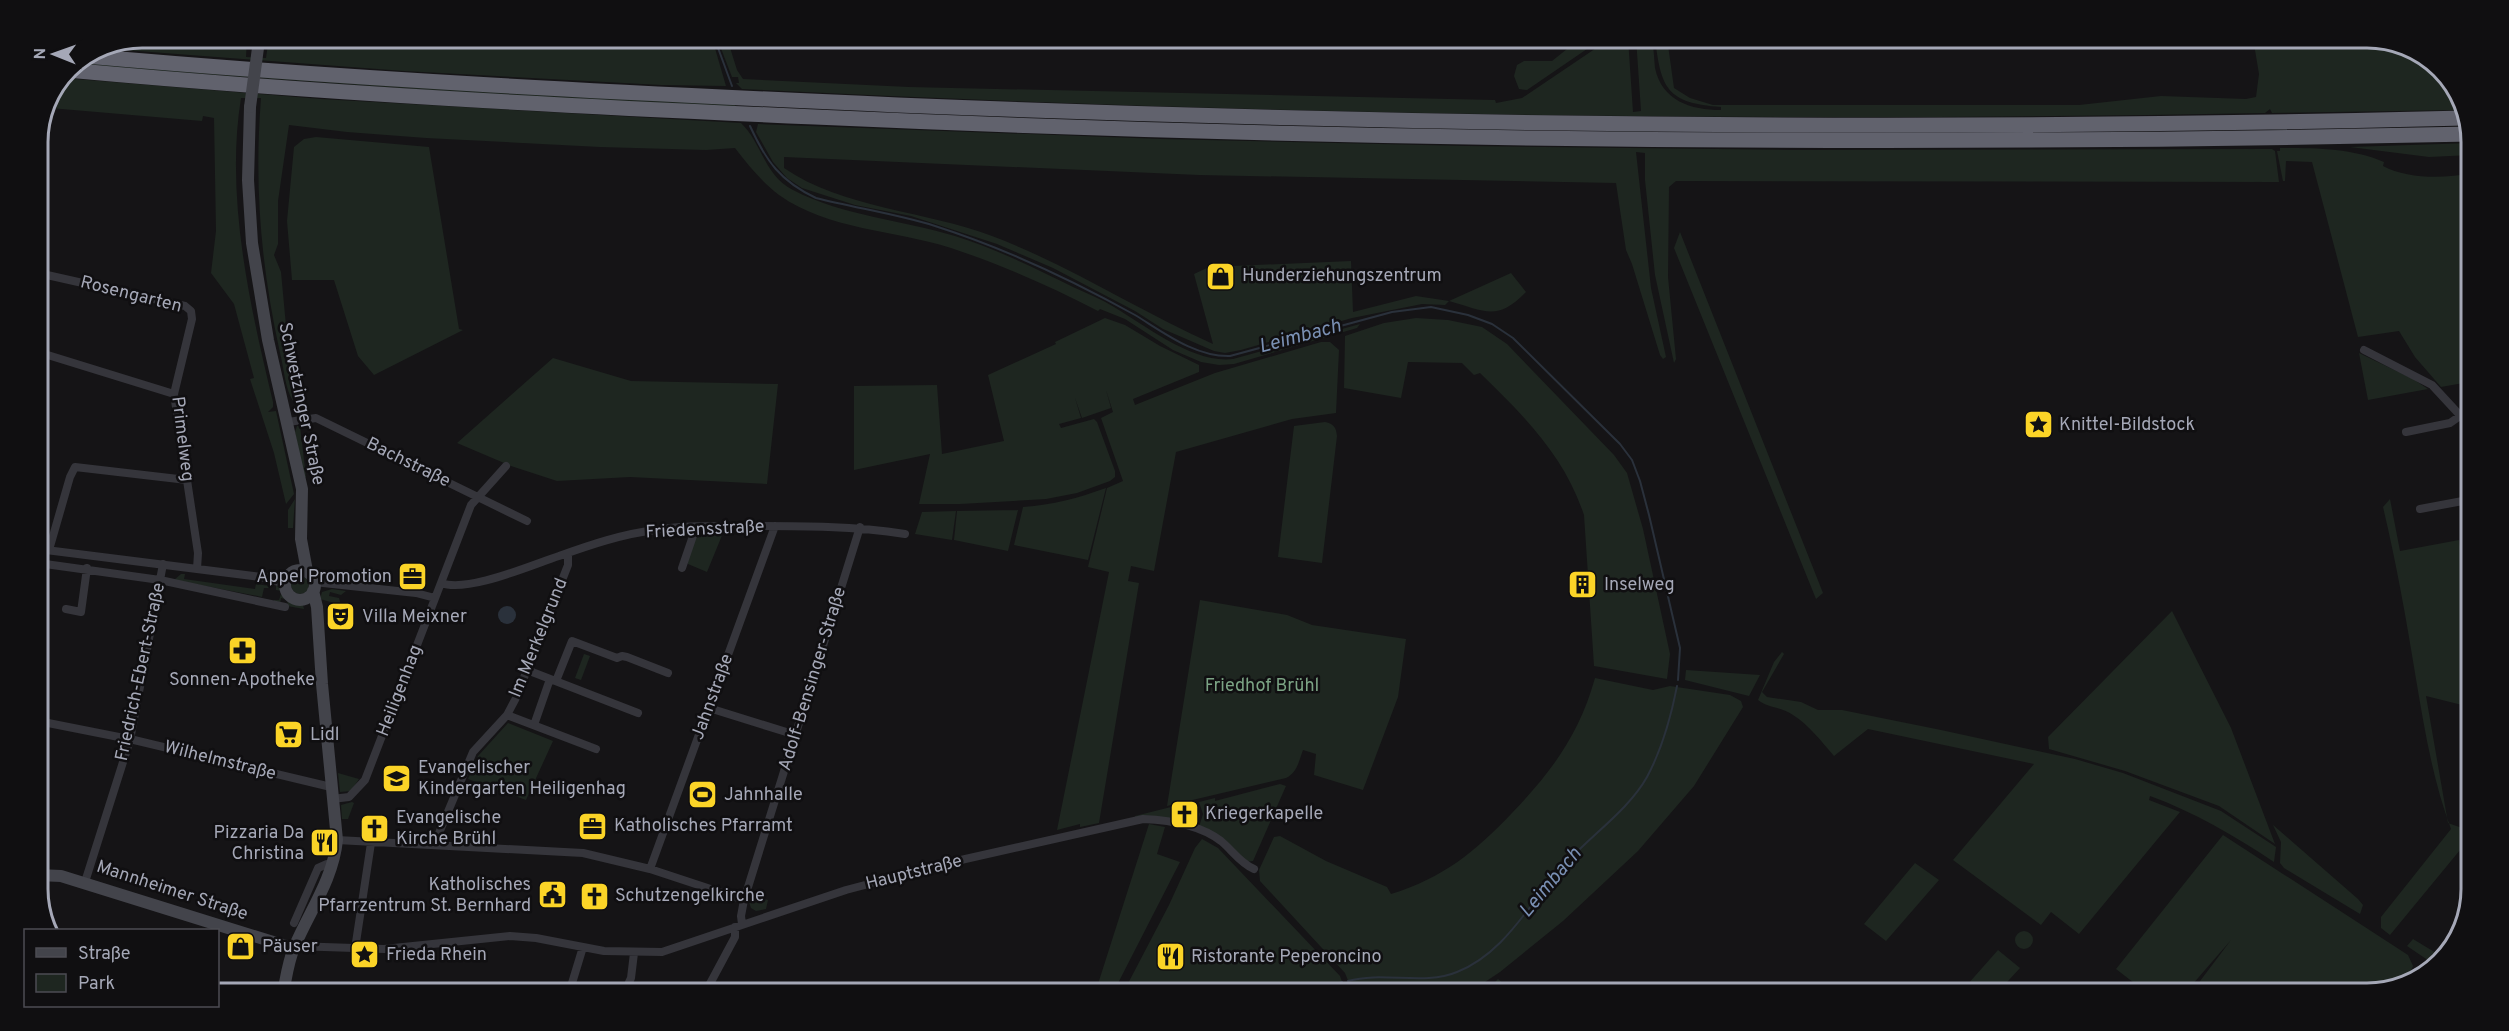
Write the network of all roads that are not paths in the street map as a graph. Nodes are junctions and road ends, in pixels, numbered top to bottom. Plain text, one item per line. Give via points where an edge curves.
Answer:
1 (258, 48) edge
2 (103, 57) edge
3 (84, 71) edge
4 (2458, 118) edge
5 (2461, 134) edge
6 (48, 275) edge
7 (191, 310) joint
8 (2364, 350) dead end
9 (48, 355) edge
10 (174, 394) junction
11 (2460, 416) joint
12 (288, 422) junction
13 (2406, 432) dead end
14 (506, 466) dead end
15 (187, 480) junction
16 (477, 497) junction
17 (2461, 501) edge
18 (2420, 508) dead end
19 (527, 521) dead end
20 (775, 526) junction
21 (694, 527) junction
22 (860, 527) junction
23 (905, 534) dead end
24 (49, 550) joint
25 (568, 553) junction
26 (48, 563) edge
27 (164, 564) junction
28 (87, 568) junction
29 (682, 568) dead end
30 (197, 569) junction
31 (300, 579) junction
32 (160, 580) junction
33 (441, 583) junction
34 (435, 598) junction
35 (303, 599) junction
36 (285, 607) dead end
37 (66, 609) dead end
38 (316, 617) junction
39 (527, 670) junction
40 (668, 673) dead end
41 (553, 680) junction
42 (709, 708) junction
43 (638, 713) dead end
44 (507, 715) junction
45 (48, 723) edge
46 (534, 725) junction
47 (796, 735) junction
48 (130, 740) junction
49 (596, 749) dead end
50 (332, 793) junction
51 (337, 840) junction
52 (371, 843) junction
53 (434, 845) junction
54 (332, 865) junction
55 (650, 868) junction
56 (1254, 869) dead end
57 (48, 875) edge
58 (85, 882) junction
59 (744, 900) junction
60 (294, 923) dead end
61 (739, 925) junction
62 (294, 946) junction
63 (583, 947) junction
64 (355, 950) junction
65 (634, 953) junction
66 (285, 983) edge
67 (572, 983) edge
68 (629, 983) edge
69 (710, 983) edge

1 - 12 main road, Schwetzinger Straße, bridge via 250,107 248,190 256,276
2 - 4 highway via 529,87 1163,114 1702,124
3 - 5 highway via 575,105 1193,131 1803,141
6 - 7 street, Rosengarten
7 - 10 street, Primelweg
8 - 11 street via 2432,385
9 - 10 street
10 - 15 street, Primelweg
11 - 13 street via 2450,423
12 - 16 street, Bachstraße via 316,418
12 - 31 main road, Schwetzinger Straße via 302,489
14 - 16 street, Heiligenhag
15 - 24 street via 75,468
15 - 30 street, Primelweg
16 - 19 street, Bachstraße
16 - 33 street, Heiligenhag
17 - 18 street
20 - 21 street, Friedensstraße
20 - 22 street, Friedensstraße
20 - 42 street, Jahnstraße
21 - 25 street, Friedensstraße via 616,537
21 - 29 street
22 - 23 street, Friedensstraße
22 - 47 street, Adolf-Bensinger-Straße
24 - 27 street
25 - 33 street, Friedensstraße via 505,575 448,586
25 - 39 street, Im Merkelgrund via 568,565
26 - 28 street
27 - 30 street
27 - 32 street, Friedrich-Ebert-Straße
28 - 32 street
28 - 37 street via 81,612
30 - 31 street
31 - 34 street
31 - 35 main road
31 - 35 main road via 290,596
31 - 38 main road, Schwetzinger Straße via 317,607
32 - 36 street
32 - 48 street, Friedrich-Ebert-Straße
33 - 34 street, Heiligenhag
34 - 50 street, Heiligenhag via 368,775 349,797
35 - 38 main road
38 - 50 main road, Schwetzinger Straße
39 - 41 street
39 - 44 street, Im Merkelgrund
40 - 41 street via 572,641
41 - 43 street
41 - 46 street
42 - 47 street
42 - 55 street, Jahnstraße
44 - 46 street
44 - 53 street, Im Merkelgrund via 473,752
45 - 48 street, Wilhelmstraße
46 - 49 street
47 - 59 street, Adolf-Bensinger-Straße
48 - 50 street, Wilhelmstraße
48 - 58 street, Friedrich-Ebert-Straße
50 - 51 main road, Schwetzinger Straße
51 - 52 street
51 - 54 main road, Schwetzinger Straße
52 - 53 street
52 - 64 street
53 - 55 street via 583,853
54 - 60 street via 318,868
54 - 62 main road, Schwetzinger Straße
55 - 59 street
56 - 61 street, Hauptstraße via 1219,840 1198,830 1161,820 1136,820 877,882
57 - 58 main road, Mannheimer Straße
58 - 62 main road, Mannheimer Straße
59 - 61 street, Adolf-Bensinger-Straße
61 - 65 street, Hauptstraße via 674,949
61 - 69 street, Adolf-Bensinger-Straße
62 - 64 street, Hauptstraße
62 - 66 main road, Schwetzinger Straße
63 - 64 street, Hauptstraße via 510,936
63 - 65 street, Hauptstraße
63 - 67 street
65 - 68 street

